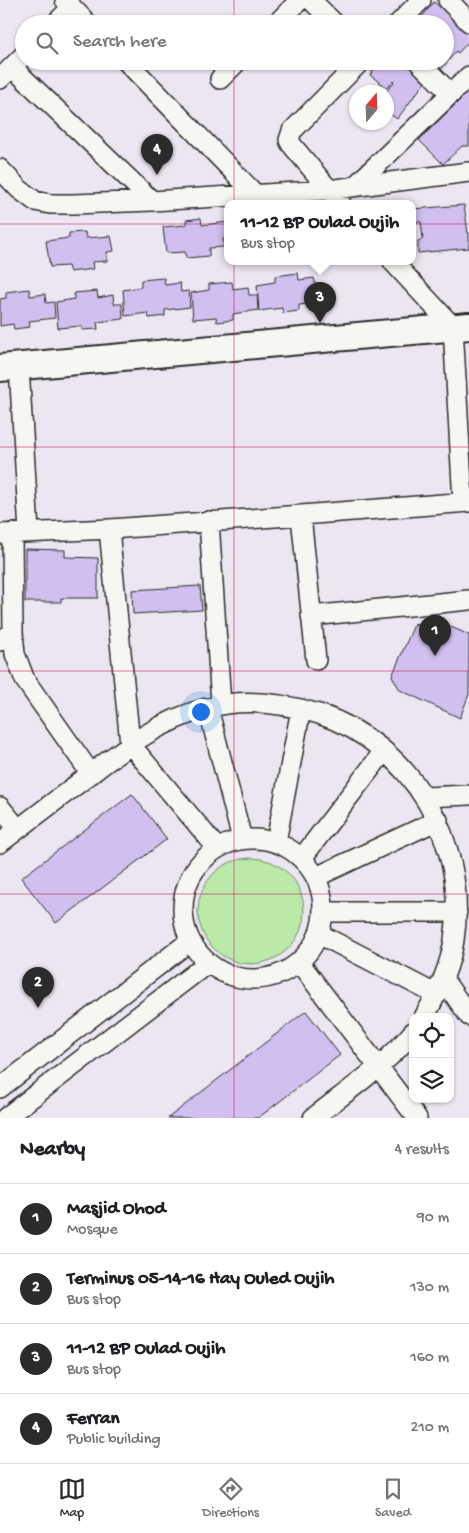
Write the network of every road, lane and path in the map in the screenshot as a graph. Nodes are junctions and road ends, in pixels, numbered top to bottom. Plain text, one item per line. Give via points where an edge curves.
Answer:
1 (421, 0) edge
2 (448, 0) edge
3 (310, 1) edge
4 (69, 4) edge
5 (61, 15) edge
6 (79, 15) edge
7 (289, 15) edge
8 (325, 15) edge
9 (407, 15) edge
10 (469, 22) edge
11 (15, 70) edge
12 (135, 70) edge
13 (229, 70) edge
14 (352, 70) edge
15 (427, 70) edge
16 (469, 76) edge
17 (220, 79) dead end
18 (451, 94) junction
19 (0, 169) edge
20 (469, 172) edge
21 (355, 186) junction
22 (328, 190) junction
23 (256, 195) junction
24 (337, 200) edge
25 (152, 201) junction
26 (396, 265) edge
27 (461, 327) edge
28 (9, 367) edge
29 (466, 502) edge
30 (301, 516) junction
31 (209, 521) junction
32 (109, 529) junction
33 (14, 533) edge
34 (469, 600) edge
35 (311, 616) junction
36 (6, 636) edge
37 (316, 660) dead end
38 (214, 707) junction
39 (302, 708) junction
40 (130, 744) junction
41 (384, 751) junction
42 (91, 774) junction
43 (469, 795) edge
44 (425, 797) junction
45 (0, 807) edge
46 (438, 820) junction
47 (18, 829) junction
48 (242, 839) junction
49 (276, 842) junction
50 (0, 843) edge
51 (217, 848) junction
52 (302, 858) junction
53 (316, 877) junction
54 (461, 901) edge
55 (324, 912) junction
56 (319, 934) junction
57 (190, 941) junction
58 (299, 962) junction
59 (208, 963) junction
60 (450, 989) edge
61 (428, 1013) edge
62 (469, 1016) edge
63 (409, 1037) edge
64 (378, 1067) junction
65 (0, 1088) edge
66 (5, 1118) edge
67 (313, 1118) edge
68 (418, 1118) edge

1 - 9 street
2 - 10 street
3 - 7 street
3 - 8 street
4 - 5 street
4 - 6 street
11 - 25 street
12 - 23 street
13 - 17 street
14 - 22 street via 290,136 290,144
15 - 18 street
16 - 18 street
18 - 21 street
19 - 25 street via 34,201 74,204
20 - 21 street
21 - 22 street
22 - 23 street
22 - 24 street
23 - 25 street
26 - 27 street
27 - 28 street
27 - 29 street
28 - 33 street
29 - 30 street
30 - 31 street
30 - 35 street
31 - 32 street
31 - 38 street
32 - 33 street
32 - 40 street
33 - 36 street
34 - 35 street
35 - 37 street
36 - 42 street via 25,680
38 - 39 street via 248,703
38 - 40 street via 167,722
38 - 48 street
39 - 41 street via 359,732
39 - 49 street
40 - 42 street
40 - 51 street
41 - 44 street
41 - 52 street
42 - 47 street
43 - 44 street
44 - 46 street
45 - 47 street
46 - 53 street
46 - 54 street
47 - 50 street
48 - 49 street
48 - 51 street
49 - 52 street
51 - 57 street via 197,865 185,889 183,915
52 - 53 street
53 - 55 street
54 - 55 street
54 - 60 street
55 - 56 street
56 - 58 street
56 - 60 street
57 - 59 street
57 - 65 street
58 - 59 street via 278,975 253,979 229,975
58 - 64 street
59 - 66 street
60 - 61 street
60 - 62 street
63 - 64 street
64 - 67 street
64 - 68 street

